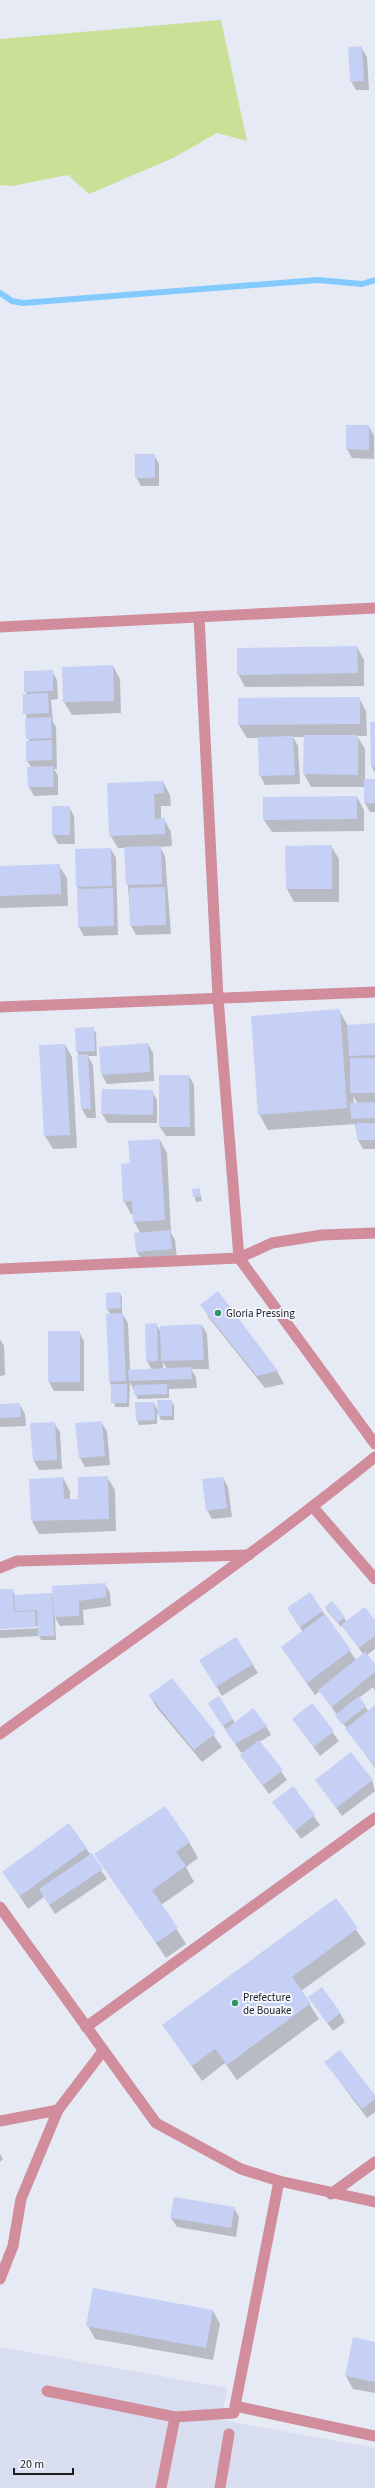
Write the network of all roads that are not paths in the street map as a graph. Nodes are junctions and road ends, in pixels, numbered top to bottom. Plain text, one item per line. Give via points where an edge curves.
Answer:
1 (375, 608) edge
2 (199, 617) junction
3 (0, 627) edge
4 (375, 992) edge
5 (218, 998) junction
6 (0, 1007) edge
7 (375, 1233) edge
8 (239, 1258) junction
9 (0, 1269) edge
10 (375, 1444) edge
11 (375, 1457) edge
12 (313, 1507) junction
13 (249, 1555) junction
14 (0, 1568) edge
15 (375, 1579) edge
16 (0, 1734) edge
17 (375, 1818) edge
18 (0, 1907) edge
19 (86, 2027) junction
20 (103, 2051) junction
21 (58, 2110) junction
22 (0, 2121) edge
23 (375, 2162) edge
24 (279, 2181) junction
25 (331, 2194) junction
26 (375, 2202) edge
27 (0, 2279) edge
28 (47, 2391) dead end
29 (234, 2413) dead end
30 (175, 2417) junction
31 (229, 2434) dead end
32 (375, 2436) edge
33 (161, 2488) edge
34 (220, 2488) edge

1 - 2 street
2 - 3 street
2 - 5 street
4 - 5 street
5 - 6 street
5 - 8 street
7 - 8 street via 322,1235 272,1243
8 - 9 street
8 - 10 street
11 - 12 street
12 - 13 street
12 - 15 street
13 - 14 street via 17,1561
13 - 16 street
17 - 19 street
18 - 19 street
19 - 20 street
20 - 21 street
20 - 24 street via 156,2123 241,2169
21 - 22 street
21 - 27 street via 21,2199 13,2246
23 - 25 street
24 - 25 street
24 - 32 street via 235,2406
25 - 26 street
28 - 30 street
29 - 30 street
30 - 33 street
31 - 34 street

